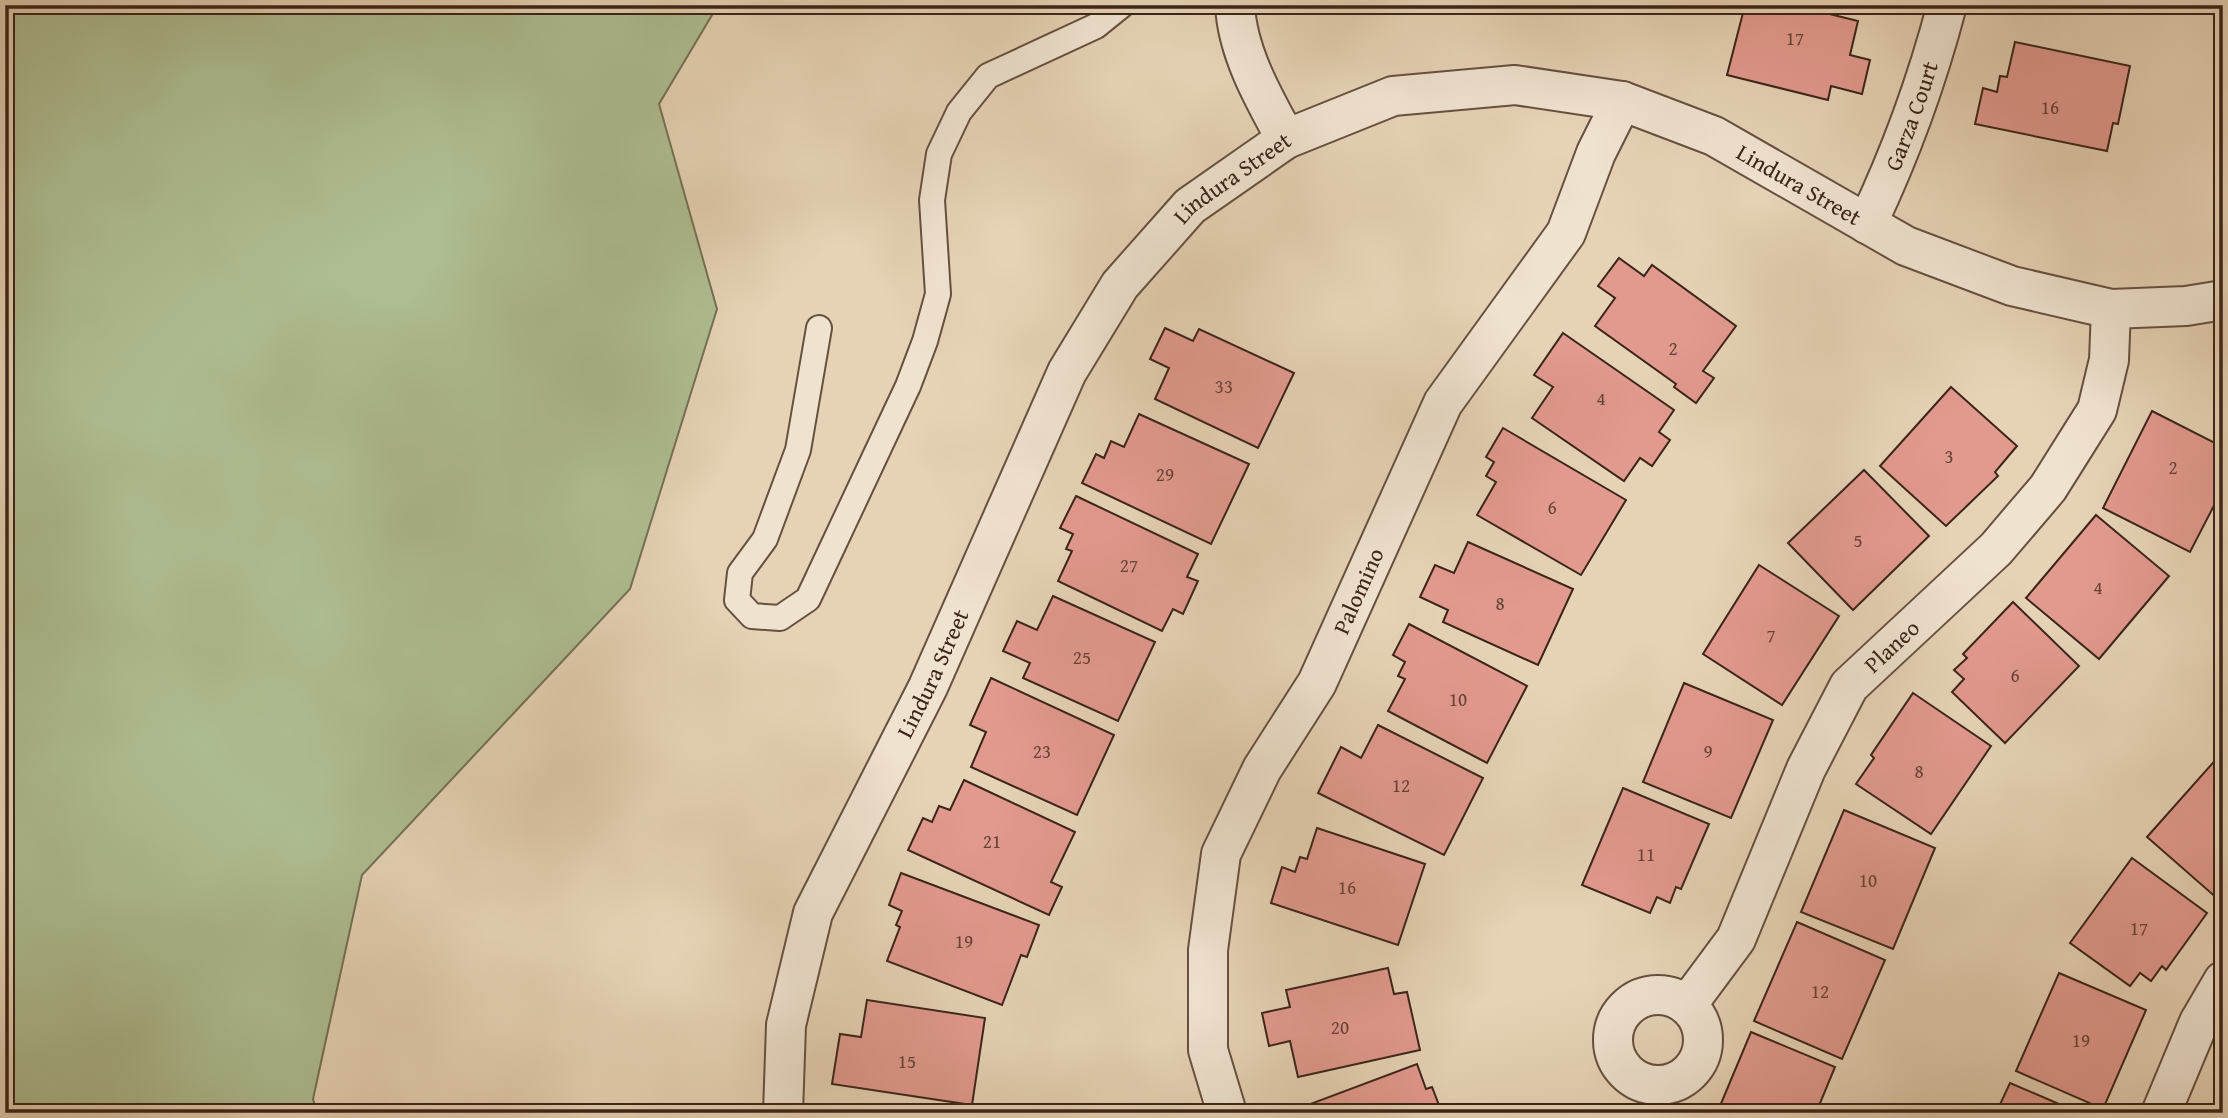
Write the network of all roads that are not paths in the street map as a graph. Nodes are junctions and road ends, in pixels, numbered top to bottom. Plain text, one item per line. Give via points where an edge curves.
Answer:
1 (1122, 5) edge
2 (1235, 5) edge
3 (1947, 5) edge
4 (1622, 101) junction
5 (1286, 139) junction
6 (1867, 223) junction
7 (2223, 300) edge
8 (2111, 309) junction
9 (819, 328) dead end
10 (2223, 981) edge
11 (1688, 1005) dead end
12 (783, 1113) edge
13 (1227, 1113) edge
14 (2161, 1113) edge

1 - 9 lane via 1096,26 988,76 959,113 939,154 932,200 938,294 908,386 808,599 780,618 752,616 737,600 740,573 765,539 798,450
2 - 5 street via 1235,22 1258,88
3 - 6 street, Garza Court via 1928,76 1895,165
4 - 5 street, Lindura Street via 1516,85 1393,96
4 - 6 street, Lindura Street via 1714,136
4 - 13 street, Palomino via 1596,153 1566,233 1443,403 1317,683 1262,769 1221,855 1208,950 1208,1051
5 - 12 street, Lindura Street via 1190,206 1120,285 1067,372 928,687 813,913 786,1025
6 - 8 street, Lindura Street via 1906,246 2012,286
7 - 8 street, Lindura Street
8 - 11 street, Planeo via 2109,360 2097,410 2048,488 1996,549 1849,686 1806,769 1736,939
10 - 14 street via 2199,1022

